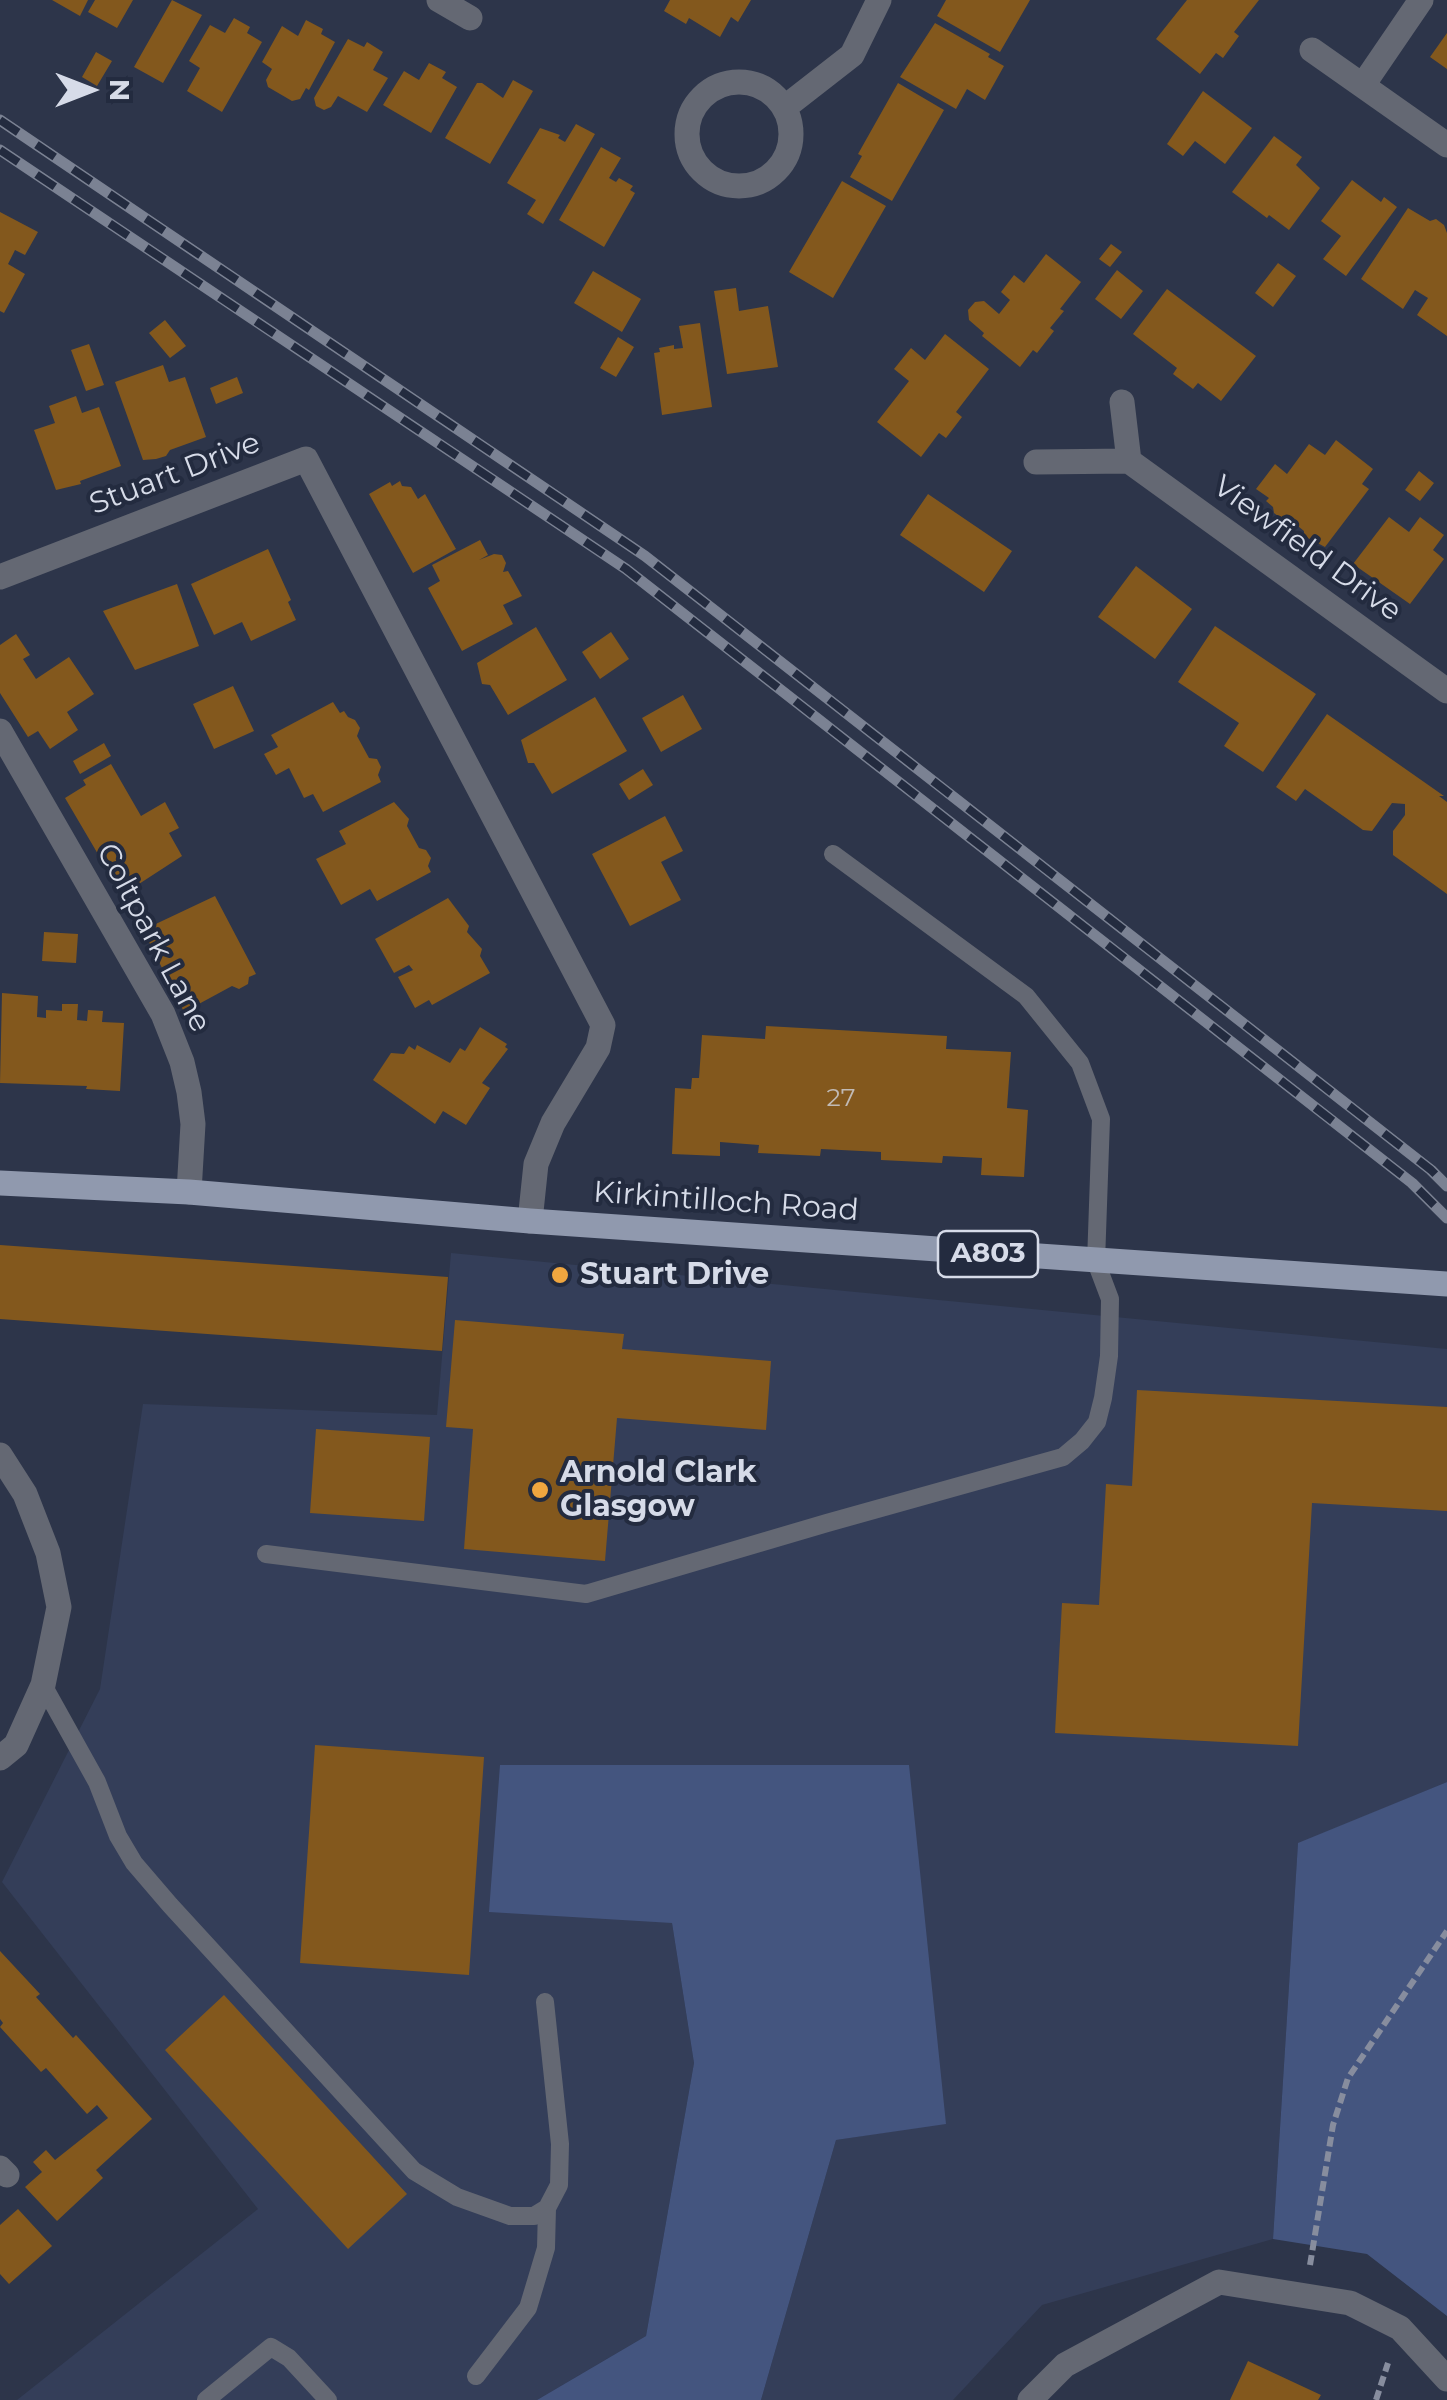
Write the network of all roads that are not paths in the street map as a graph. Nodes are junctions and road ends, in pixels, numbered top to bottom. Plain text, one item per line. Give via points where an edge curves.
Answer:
1 (439, 0) edge
2 (880, 0) edge
3 (1421, 0) edge
4 (470, 18) dead end
5 (1312, 50) dead end
6 (1363, 85) junction
7 (784, 108) junction
8 (1447, 145) edge
9 (1122, 402) dead end
10 (1129, 461) junction
11 (1036, 462) dead end
12 (0, 576) edge
13 (1447, 691) edge
14 (0, 731) edge
15 (834, 854) dead end
16 (0, 1183) edge
17 (189, 1192) junction
18 (530, 1222) junction
19 (1096, 1262) junction
20 (1447, 1284) edge
21 (0, 1455) edge
22 (266, 1554) dead end
23 (43, 1685) junction
24 (0, 1758) edge
25 (545, 2002) dead end
26 (546, 2208) junction
27 (476, 2376) dead end
28 (1447, 2380) edge
29 (206, 2400) edge
30 (328, 2400) edge
31 (1030, 2400) edge

1 - 4 street
2 - 7 street via 852,54
3 - 6 street
5 - 6 street
6 - 8 street
7 - 7 street via 790,123 787,155 766,179 734,186 704,174 694,161 687,126 705,94 739,82 756,85
9 - 10 street
10 - 11 street
10 - 13 street, Viewfield Drive
12 - 18 street, Stuart Drive via 306,459 603,1025 598,1048 536,1164
14 - 17 street, Coltpark Lane via 163,1014 189,1092
15 - 19 lane via 1026,996 1080,1063 1101,1119
16 - 17 main road, Kirkintilloch Road / A803
17 - 18 main road, Kirkintilloch Road / A803
18 - 19 main road, Kirkintilloch Road / A803
19 - 20 main road, Kirkintilloch Road / A803
19 - 22 lane via 1110,1299 1104,1398 1097,1422 1063,1458 586,1594
21 - 23 street via 26,1494 59,1607
23 - 24 street via 16,1744
23 - 26 lane via 134,1863 414,2172 510,2216 534,2216
25 - 26 lane via 560,2144 559,2185
26 - 27 lane via 546,2248 528,2308
28 - 31 street via 1400,2328 1350,2303 1219,2282 1065,2364
29 - 30 lane via 271,2347

